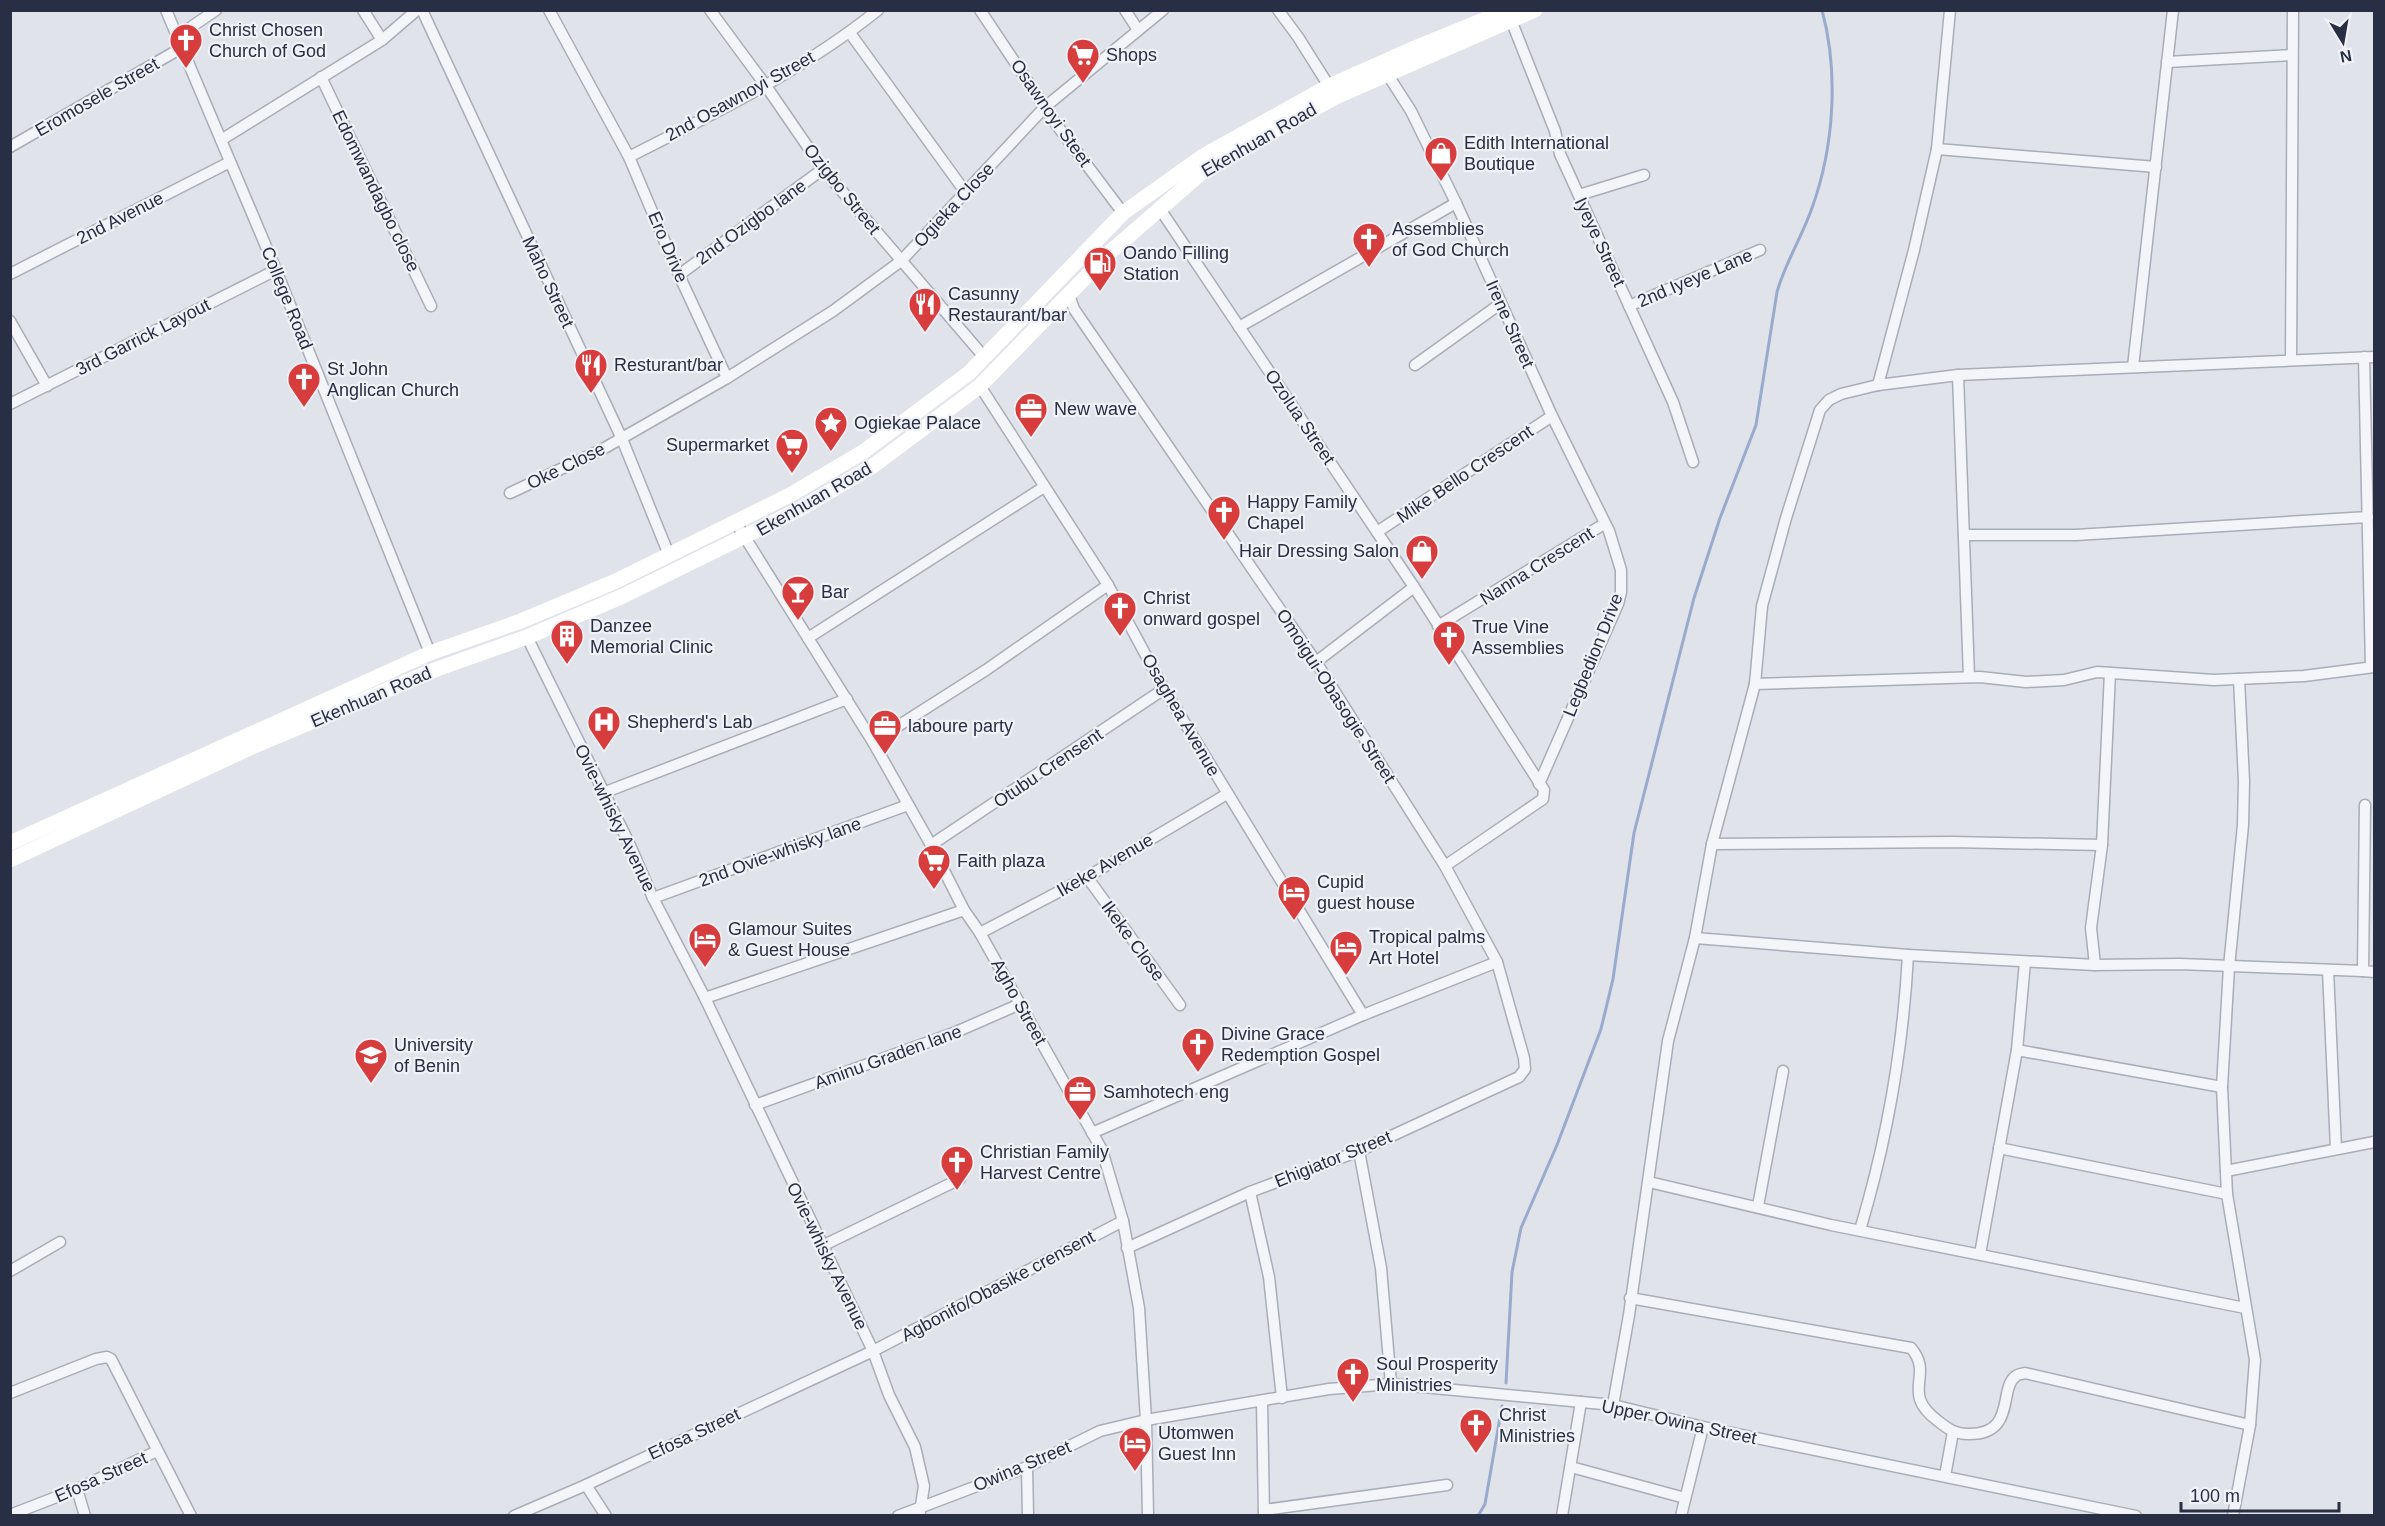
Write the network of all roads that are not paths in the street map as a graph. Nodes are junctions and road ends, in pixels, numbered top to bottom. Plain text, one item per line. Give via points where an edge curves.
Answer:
1 (166, 10) edge
2 (216, 10) edge
3 (363, 10) edge
4 (417, 10) edge
5 (422, 10) edge
6 (549, 10) edge
7 (710, 10) edge
8 (878, 10) edge
9 (980, 10) edge
10 (1125, 10) edge
11 (1163, 10) edge
12 (1278, 10) edge
13 (1535, 10) edge
14 (1950, 10) edge
15 (2173, 10) edge
16 (2293, 10) edge
17 (1510, 15) edge
18 (1138, 30) junction
19 (850, 33) junction
20 (178, 36) junction
21 (382, 40) junction
22 (183, 47) junction
23 (2292, 55) junction
24 (2167, 62) junction
25 (1383, 68) junction
26 (321, 77) junction
27 (766, 86) junction
28 (1333, 91) junction
29 (1045, 107) junction
30 (221, 140) junction
31 (10, 147) edge
32 (1937, 149) junction
33 (629, 157) junction
34 (230, 162) junction
35 (2156, 167) junction
36 (823, 169) junction
37 (1644, 175) dead end
38 (966, 193) junction
39 (1579, 195) junction
40 (1456, 202) junction
41 (1160, 209) junction
42 (1123, 213) junction
43 (1760, 250) dead end
44 (901, 261) junction
45 (276, 270) junction
46 (10, 274) edge
47 (679, 275) junction
48 (1069, 295) junction
49 (1500, 304) junction
50 (431, 306) dead end
51 (1629, 306) junction
52 (10, 321) edge
53 (1239, 327) junction
54 (2369, 357) edge
55 (985, 358) junction
56 (2291, 360) junction
57 (1415, 364) dead end
58 (2133, 367) junction
59 (1958, 375) junction
60 (727, 378) junction
61 (1878, 385) junction
62 (47, 386) junction
63 (980, 386) junction
64 (10, 405) edge
65 (1552, 416) junction
66 (621, 439) junction
67 (1693, 462) dead end
68 (1044, 487) junction
69 (510, 493) dead end
70 (2368, 517) junction
71 (736, 523) junction
72 (1604, 524) junction
73 (1377, 532) junction
74 (1964, 535) junction
75 (744, 538) junction
76 (669, 555) junction
77 (1108, 585) junction
78 (1414, 587) junction
79 (1438, 626) junction
80 (527, 637) junction
81 (808, 638) junction
82 (430, 653) junction
83 (1316, 662) junction
84 (2373, 667) edge
85 (2110, 673) junction
86 (1969, 677) junction
87 (2239, 679) junction
88 (1755, 684) junction
89 (1164, 689) junction
90 (847, 699) junction
91 (873, 742) junction
92 (1539, 784) junction
93 (603, 793) junction
94 (1227, 794) junction
95 (908, 805) junction
96 (2366, 805) dead end
97 (10, 843) edge
98 (1712, 844) junction
99 (931, 845) junction
100 (2102, 845) junction
101 (10, 860) edge
102 (1445, 866) junction
103 (1086, 877) junction
104 (653, 898) junction
105 (964, 910) junction
106 (980, 933) junction
107 (1695, 938) junction
108 (1908, 955) junction
109 (1497, 962) junction
110 (2025, 962) junction
111 (2095, 966) junction
112 (2229, 967) junction
113 (2328, 970) junction
114 (2363, 971) junction
115 (2374, 972) edge
116 (705, 998) junction
117 (1020, 1004) junction
118 (1180, 1005) dead end
119 (1362, 1015) junction
120 (2017, 1050) junction
121 (1524, 1058) joint
122 (1783, 1071) dead end
123 (2222, 1086) junction
124 (755, 1105) junction
125 (1092, 1133) junction
126 (2374, 1142) edge
127 (1999, 1148) junction
128 (2336, 1149) junction
129 (1359, 1151) junction
130 (2226, 1171) junction
131 (960, 1179) dead end
132 (1649, 1182) junction
133 (1250, 1192) junction
134 (2227, 1194) junction
135 (1758, 1206) junction
136 (1123, 1221) junction
137 (1860, 1230) junction
138 (60, 1242) dead end
139 (822, 1245) junction
140 (1127, 1248) junction
141 (1980, 1254) junction
142 (10, 1270) edge
143 (1630, 1298) junction
144 (2245, 1308) junction
145 (873, 1351) junction
146 (1391, 1384) junction
147 (10, 1393) edge
148 (1282, 1398) junction
149 (1262, 1402) junction
150 (1581, 1402) junction
151 (1613, 1405) junction
152 (1146, 1420) junction
153 (2250, 1425) junction
154 (1703, 1427) junction
155 (1953, 1432) junction
156 (157, 1451) junction
157 (1026, 1467) junction
158 (1571, 1467) junction
159 (1945, 1476) junction
160 (586, 1485) junction
161 (1446, 1485) dead end
162 (77, 1489) junction
163 (1685, 1498) junction
164 (920, 1512) edge
165 (1264, 1513) edge
166 (10, 1515) edge
167 (85, 1515) edge
168 (191, 1515) edge
169 (514, 1515) edge
170 (606, 1515) edge
171 (898, 1515) edge
172 (1028, 1515) edge
173 (1148, 1515) edge
174 (1562, 1515) edge
175 (1681, 1515) edge
176 (2135, 1515) edge
177 (2233, 1515) edge

1 - 20 street, College Road
2 - 20 street
3 - 21 street
4 - 21 street
5 - 66 street, Maho Street
6 - 33 street, Ero Drive
7 - 27 street, Ozigbo Street
8 - 19 street, 2nd Osawnoyi Street
9 - 29 street, Osawnoyi Steet
10 - 18 street
11 - 18 street, Ogieka Close
12 - 28 street
13 - 17 main road, Ekenhuan Road
14 - 32 street
15 - 24 street
16 - 23 street
17 - 25 main road, Ekenhuan Road
17 - 39 street, Iyeye Street via 1555,131 1560,154
18 - 29 street, Ogieka Close
19 - 27 street, 2nd Osawnoyi Street
19 - 38 street
20 - 22 street, College Road
21 - 26 street
22 - 30 street, College Road
22 - 31 street, Eromosele Street
23 - 24 street
23 - 56 street
24 - 35 street
25 - 28 main road, Ekenhuan Road
25 - 40 street, Irene Street via 1411,111
26 - 30 street
26 - 50 street, Edomwandagbo close
27 - 33 street, 2nd Osawnoyi Street
27 - 36 street, Ozigbo Street
28 - 41 main road, Ekenhuan Road via 1208,166
28 - 42 main road, Ekenhuan Road via 1203,156
29 - 38 street, Ogieka Close
29 - 42 street, Osawnoyi Steet
30 - 34 street, College Road
32 - 35 street
32 - 61 street
33 - 47 street, Ero Drive
34 - 45 street, College Road
34 - 46 street, 2nd Avenue
35 - 58 street
36 - 44 street, Ozigbo Street
36 - 47 street, 2nd Ozigbo lane
37 - 39 street
38 - 44 street, Ogieka Close
39 - 51 street, Iyeye Street
40 - 49 street, Irene Street
40 - 53 street
41 - 48 main road, Ekenhuan Road
41 - 53 street, Ozolua Street
42 - 55 main road, Ekenhuan Road
43 - 51 street, 2nd Iyeye Lane
44 - 55 street, Ozigbo Street
44 - 60 street, Ogieka Close via 833,311
45 - 62 street, 3rd Garrick Layout
45 - 82 street, College Road
47 - 60 street, Ero Drive
48 - 63 main road, Ekenhuan Road
48 - 83 street, Omoigui-Obasogie Street via 1074,309
49 - 57 street
49 - 65 street, Irene Street
51 - 67 street, Iyeye Street via 1673,402
52 - 62 street
53 - 73 street, Ozolua Street
54 - 56 street
54 - 70 street
55 - 71 main road, Ekenhuan Road via 863,452
56 - 58 street
58 - 59 street
59 - 61 street
59 - 74 street
60 - 66 street
61 - 88 street via 1841,394 1828,400 1820,410 1762,606
62 - 64 street, 3rd Garrick Layout
63 - 68 street, Osaghea Avenue
63 - 75 main road, Ekenhuan Road via 873,466
65 - 72 street, Irene Street
65 - 73 street, Mike Bello Crescent
66 - 69 street, Oke Close
66 - 76 street, Maho Street
68 - 77 street, Osaghea Avenue
68 - 81 street
70 - 74 street via 2076,535
70 - 84 street
71 - 75 street, Agho Street
71 - 76 main road, Ekenhuan Road
72 - 79 street, Nanna Crescent
72 - 92 street, Legbedion Drive via 1621,570 1618,604
73 - 78 street, Ozolua Street
74 - 86 street
75 - 80 main road, Ekenhuan Road
75 - 81 street, Agho Street
76 - 82 main road, Ekenhuan Road via 521,621
77 - 89 street, Osaghea Avenue
77 - 91 street
78 - 79 street, Ozolua Street
78 - 83 street
79 - 92 street, Ozolua Street
80 - 93 street, Ovie-whisky Avenue
80 - 101 main road, Ekenhuan Road via 437,669 254,746
81 - 90 street, Agho Street
82 - 97 main road, Ekenhuan Road
83 - 102 street, Omoigui-Obasogie Street
84 - 87 street
85 - 86 street via 2026,682
85 - 87 street
85 - 100 street
86 - 88 street
87 - 112 street via 2243,825
88 - 98 street
89 - 94 street, Osaghea Avenue
89 - 99 street, Otubu Crensent
90 - 91 street, Agho Street
90 - 93 street
91 - 95 street, Agho Street
92 - 102 street via 1544,790 1543,799
93 - 104 street, Ovie-whisky Avenue
94 - 103 street, Ikeke Avenue
94 - 119 street, Osaghea Avenue
95 - 99 street, Agho Street
95 - 104 street, 2nd Ovie-whisky lane
96 - 114 street
98 - 100 street
98 - 107 street
99 - 105 street, Agho Street
100 - 111 street via 2091,928
102 - 109 street, Omoigui-Obasogie Street
103 - 106 street, Ikeke Avenue
103 - 118 street, Ikeke Close
104 - 116 street, Ovie-whisky Avenue
105 - 106 street, Agho Street
105 - 116 street
106 - 117 street, Agho Street
107 - 108 street
107 - 132 street via 1668,1041
108 - 110 street
108 - 137 street via 1905,1014 1892,1097
109 - 119 street
109 - 121 street, Omoigui-Obasogie Street
110 - 111 street
110 - 120 street
111 - 112 street
112 - 113 street
112 - 123 street
113 - 114 street
113 - 128 street
114 - 115 street
116 - 124 street, Ovie-whisky Avenue
117 - 124 street, Aminu Graden lane via 956,1032
117 - 125 street, Agho Street
119 - 125 street
120 - 123 street
120 - 127 street
121 - 129 street, Ehigiator Street via 1525,1069 1519,1077
122 - 135 street
123 - 130 street
124 - 139 street, Ovie-whisky Avenue
125 - 136 street, Agho Street via 1102,1150
126 - 128 street
127 - 134 street
127 - 141 street
128 - 130 street
129 - 133 street, Ehigiator Street
129 - 146 street via 1380,1268
130 - 134 street
131 - 139 street
132 - 135 street
132 - 143 street
133 - 140 street, Ehigiator Street
133 - 148 street via 1269,1277
134 - 144 street
135 - 137 street
136 - 140 street, Agho Street
136 - 145 street, Agbonifo/Obasike crensent
137 - 141 street
138 - 142 street
139 - 145 street, Ovie-whisky Avenue
140 - 152 street, Agho Street via 1138,1308
141 - 144 street
143 - 151 street
143 - 155 street via 1911,1348 1920,1367 1918,1396 1922,1407
144 - 153 street via 2255,1360
145 - 160 street, Efosa Street
145 - 164 street, Ovie-whisky Avenue via 915,1447 924,1486
146 - 148 street, Upper Owina Street
146 - 150 street, Upper Owina Street
147 - 156 street via 107,1357
148 - 149 street, Upper Owina Street
149 - 152 street, Upper Owina Street
149 - 165 street
150 - 151 street, Upper Owina Street
150 - 158 street
151 - 154 street, Upper Owina Street
152 - 157 street, Owina Street via 1100,1431
152 - 173 street, Agho Street
153 - 155 street via 2025,1373 2011,1382 2001,1419 1986,1431
153 - 177 street
154 - 159 street, Upper Owina Street
154 - 163 street
155 - 159 street
156 - 162 street, Efosa Street
156 - 168 street, Efosa Street
157 - 164 street, Owina Street
157 - 172 street
158 - 163 street
158 - 174 street
159 - 176 street, Upper Owina Street
160 - 169 street, Efosa Street
160 - 170 street
161 - 165 street
162 - 166 street, Efosa Street
162 - 167 street
163 - 175 street
164 - 171 street, Owina Street

